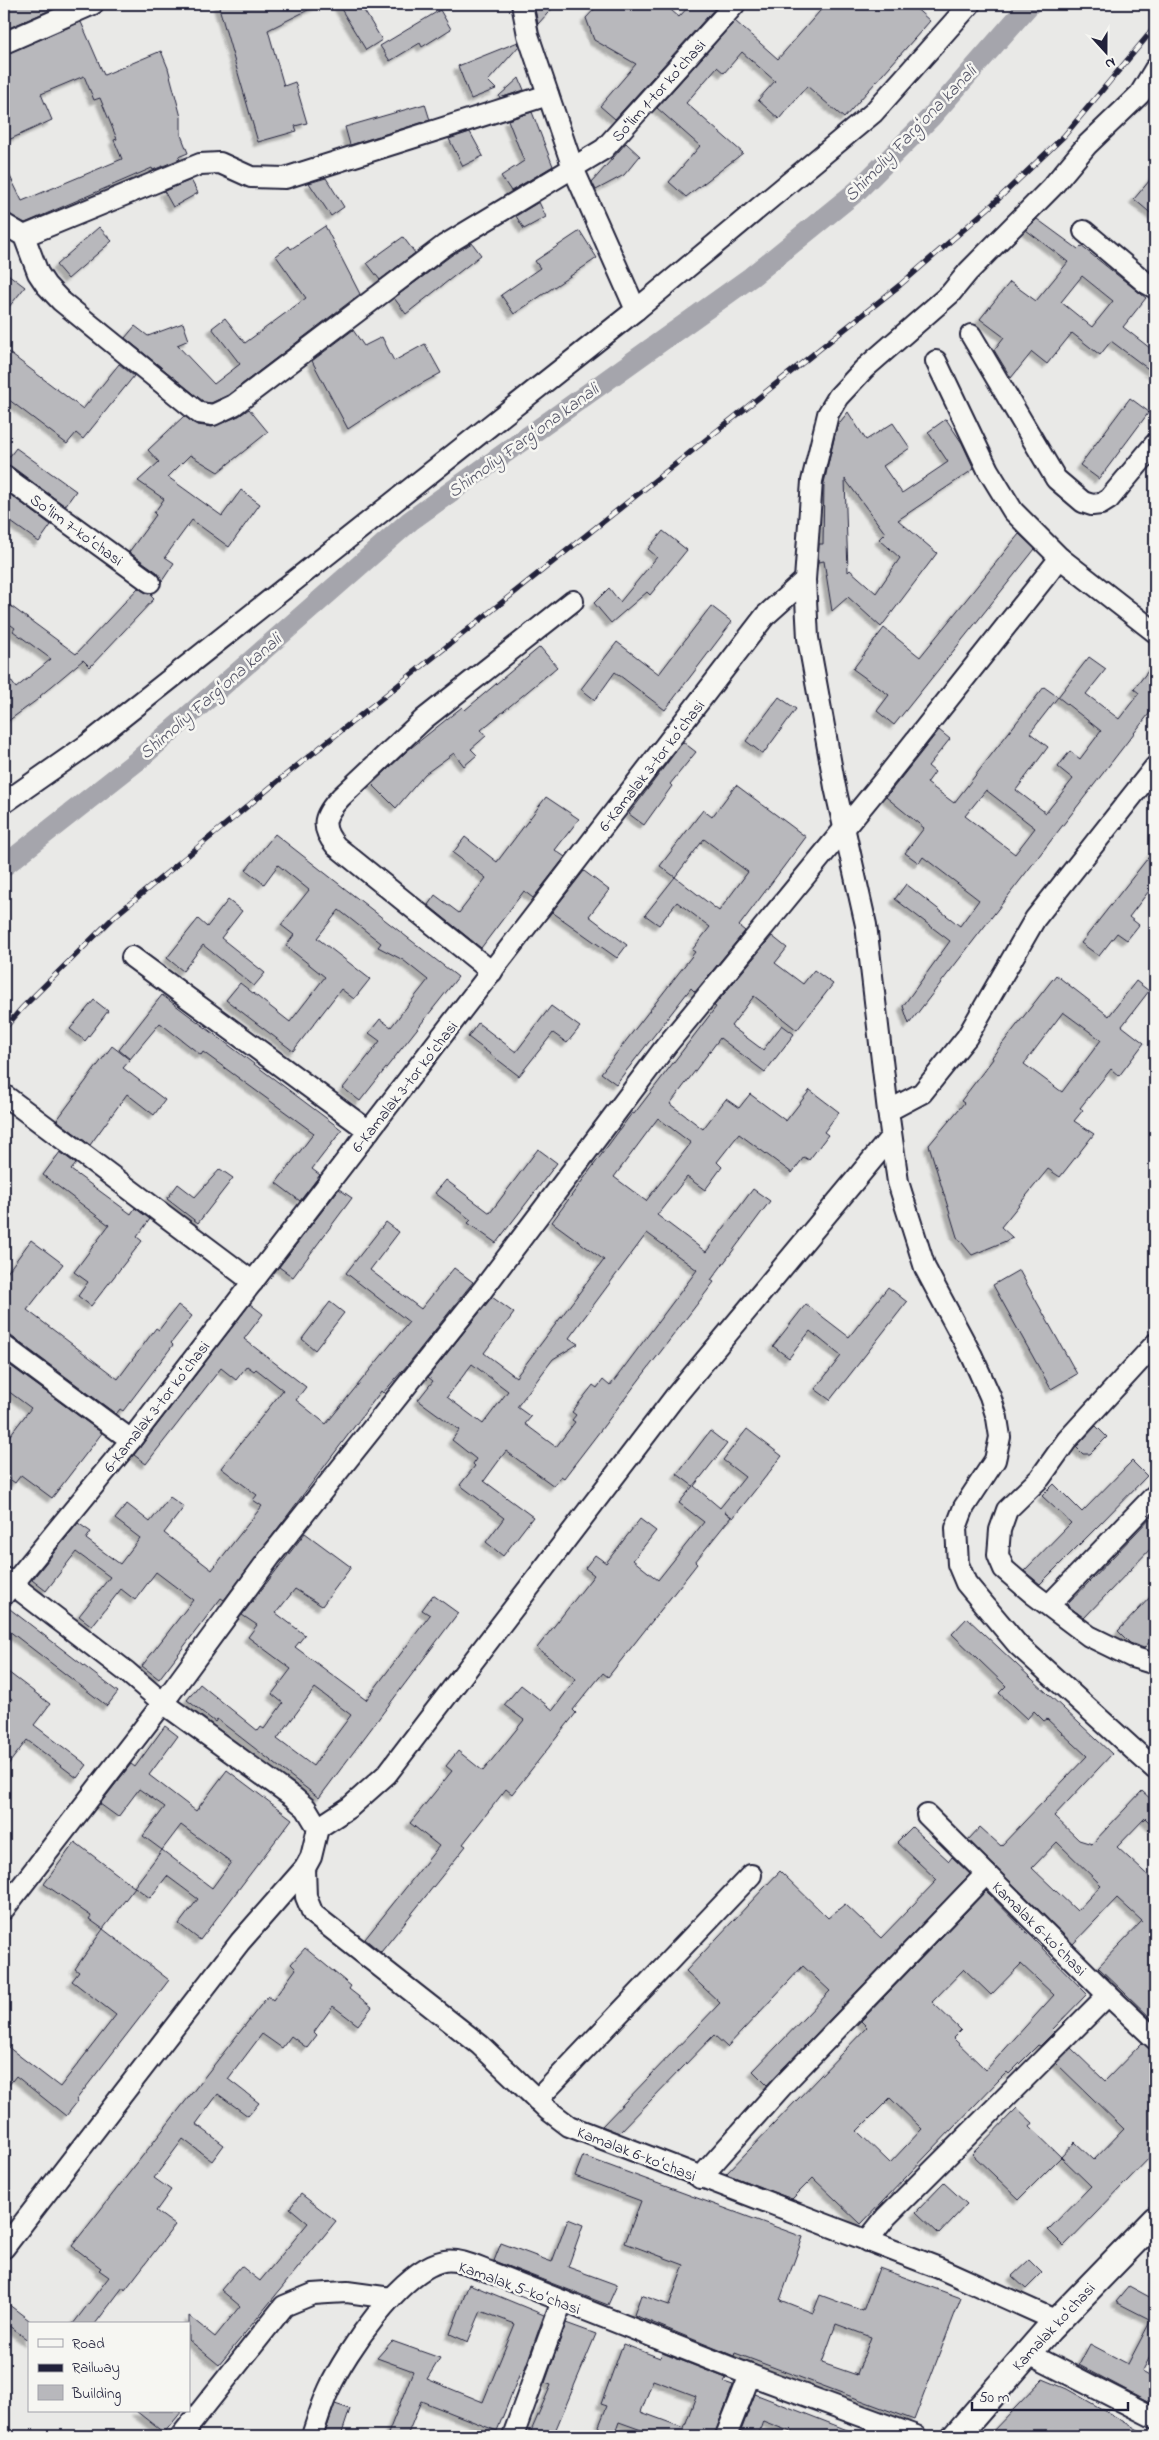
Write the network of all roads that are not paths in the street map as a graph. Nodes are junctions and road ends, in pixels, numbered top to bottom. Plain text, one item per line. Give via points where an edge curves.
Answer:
1 (93, 4) edge
2 (522, 4) edge
3 (735, 4) edge
4 (970, 4) edge
5 (4, 43) edge
6 (1155, 69) edge
7 (548, 95) junction
8 (573, 168) junction
9 (4, 224) edge
10 (1084, 231) dead end
11 (24, 236) junction
12 (1155, 288) edge
13 (636, 310) junction
14 (971, 335) dead end
15 (936, 361) dead end
16 (1155, 444) edge
17 (4, 476) edge
18 (1060, 558) junction
19 (805, 580) junction
20 (150, 582) dead end
21 (573, 601) dead end
22 (1155, 632) edge
23 (1155, 767) edge
24 (4, 803) edge
25 (844, 826) junction
26 (132, 957) dead end
27 (492, 972) junction
28 (4, 1094) edge
29 (888, 1111) junction
30 (369, 1132) junction
31 (892, 1137) junction
32 (253, 1282) junction
33 (1155, 1344) edge
34 (4, 1346) edge
35 (131, 1440) junction
36 (1155, 1495) edge
37 (6, 1586) edge
38 (1049, 1605) junction
39 (1155, 1664) edge
40 (163, 1703) junction
41 (1155, 1769) edge
42 (927, 1815) dead end
43 (318, 1828) junction
44 (305, 1868) junction
45 (986, 1874) junction
46 (751, 1875) dead end
47 (4, 1909) edge
48 (1108, 1995) junction
49 (1155, 2039) edge
50 (536, 2100) junction
51 (700, 2178) junction
52 (1155, 2220) edge
53 (867, 2241) junction
54 (4, 2248) edge
55 (391, 2298) junction
56 (562, 2301) junction
57 (1057, 2321) junction
58 (1027, 2353) junction
59 (750, 2375) junction
60 (1155, 2418) edge
61 (181, 2436) edge
62 (312, 2436) edge
63 (513, 2436) edge
64 (726, 2436) edge
65 (916, 2436) edge
66 (956, 2436) edge

1 - 5 street
2 - 7 street via 523,17
3 - 8 street, Soʻlim 1-tor koʻchasi via 604,149
4 - 13 street via 873,113
6 - 19 street via 1140,94 1087,145 1052,187 950,294 838,396 826,420 812,481
7 - 8 street
7 - 11 street via 285,178 251,177 220,162 200,164
8 - 11 street, Soʻlim 1-tor koʻchasi via 445,245 234,405 213,415 199,412 61,301 38,273
8 - 13 street
9 - 11 street
10 - 12 street
13 - 24 street via 87,745
14 - 16 street via 1056,479 1082,502 1092,506 1109,499
15 - 18 street via 988,470 1013,511
17 - 20 street, Soʻlim 7-koʻchasi
18 - 22 street
18 - 25 street
19 - 25 street via 808,638
19 - 27 street, 6-Kamalak 3-tor koʻchasi via 765,616
21 - 27 street via 424,719 340,797 325,819 329,838 336,846
23 - 29 street via 1035,919 967,1037 922,1093
25 - 29 street via 866,925
25 - 40 street via 666,1046 481,1292 270,1557
26 - 30 street
27 - 30 street, 6-Kamalak 3-tor koʻchasi
28 - 32 street
29 - 31 street
30 - 32 street, 6-Kamalak 3-tor koʻchasi
31 - 41 street via 898,1182 925,1268 990,1396 1000,1437 995,1460 964,1507 956,1528 958,1564 966,1583 1018,1645
31 - 43 street via 674,1398 387,1774 350,1807
32 - 35 street, 6-Kamalak 3-tor koʻchasi
33 - 38 street via 1067,1440 1040,1478 1007,1510 1000,1530 998,1555 1004,1569
34 - 35 street
35 - 37 street, 6-Kamalak 3-tor koʻchasi
36 - 38 street
37 - 40 street via 127,1672
38 - 39 street via 1089,1636 1132,1657
40 - 43 street via 293,1796 306,1808
40 - 47 street
42 - 45 street, Kamalak 6-koʻchasi
43 - 44 street
44 - 50 street, Kamalak 6-koʻchasi via 306,1896 313,1914 480,2046
44 - 54 street via 240,1942
45 - 48 street, Kamalak 6-koʻchasi
45 - 51 street via 783,2085
46 - 50 street
48 - 49 street, Kamalak 6-koʻchasi
48 - 53 street via 886,2217
50 - 51 street, Kamalak 6-koʻchasi via 569,2126
51 - 53 street, Kamalak 6-koʻchasi
52 - 57 street, Kamalak koʻchasi
53 - 57 street, Kamalak 6-koʻchasi via 939,2268
55 - 56 street, Kamalak 5-koʻchasi via 429,2266 445,2261 462,2262
55 - 61 street via 347,2292 313,2294 284,2306
55 - 62 street, Kamalak 5-koʻchasi via 340,2368
56 - 59 street, Kamalak 5-koʻchasi
56 - 63 street
57 - 58 street, Kamalak koʻchasi
58 - 60 street
58 - 66 street, Kamalak koʻchasi
59 - 64 street
59 - 65 street, Kamalak 5-koʻchasi

